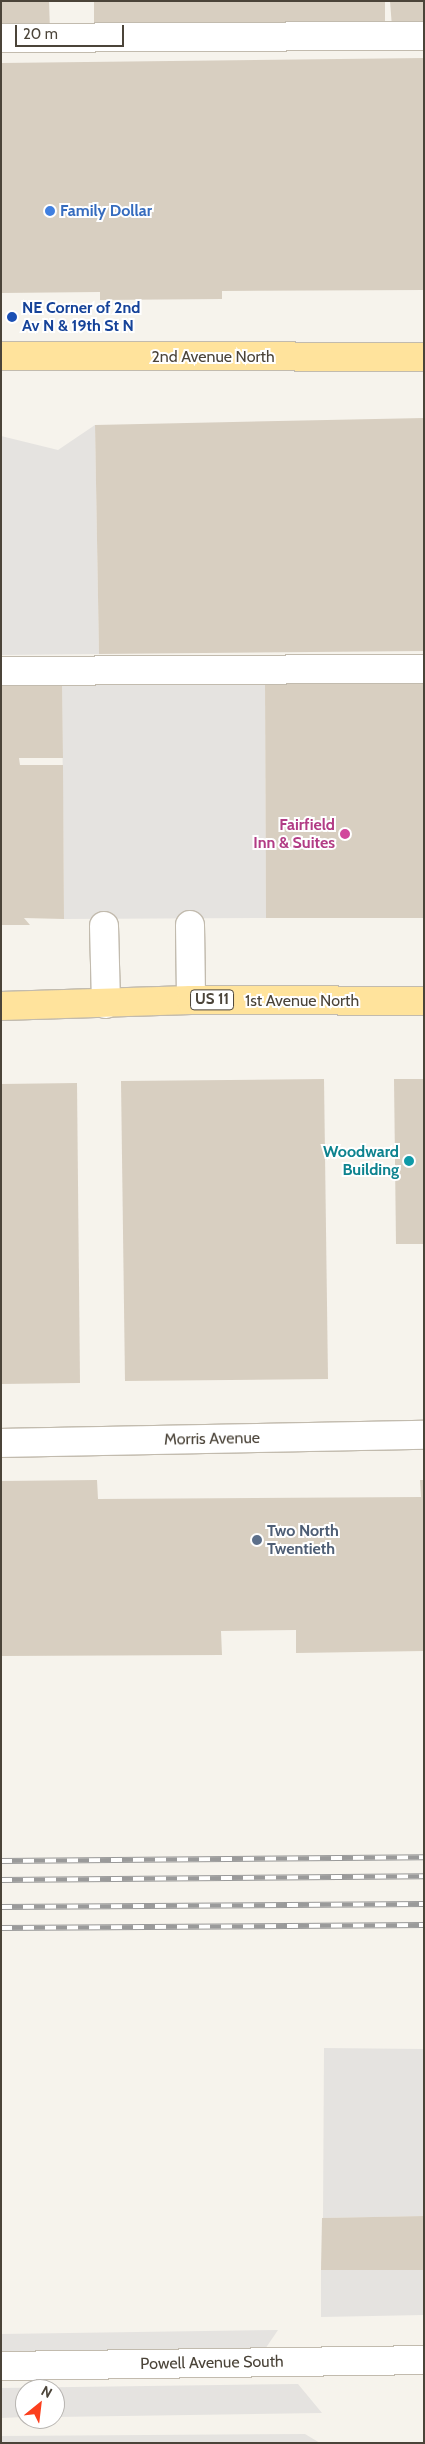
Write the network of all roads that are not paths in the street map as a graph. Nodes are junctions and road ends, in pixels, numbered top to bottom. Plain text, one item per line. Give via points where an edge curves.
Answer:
1 (424, 36) edge
2 (1, 38) edge
3 (1, 356) edge
4 (424, 358) edge
5 (424, 669) edge
6 (1, 671) edge
7 (190, 925) dead end
8 (104, 926) dead end
9 (191, 1000) junction
10 (424, 1001) edge
11 (106, 1004) junction
12 (1, 1006) edge
13 (424, 1435) edge
14 (1, 1443) edge
15 (424, 2360) edge
16 (1, 2366) edge

1 - 2 street
3 - 4 main road, 2nd Avenue North
5 - 6 street
7 - 9 street
8 - 11 street
9 - 10 main road, 1st Avenue North / US 11
9 - 11 main road, 1st Avenue North / US 11
11 - 12 main road, 1st Avenue North / US 11
13 - 14 street, Morris Avenue
15 - 16 street, Powell Avenue South

